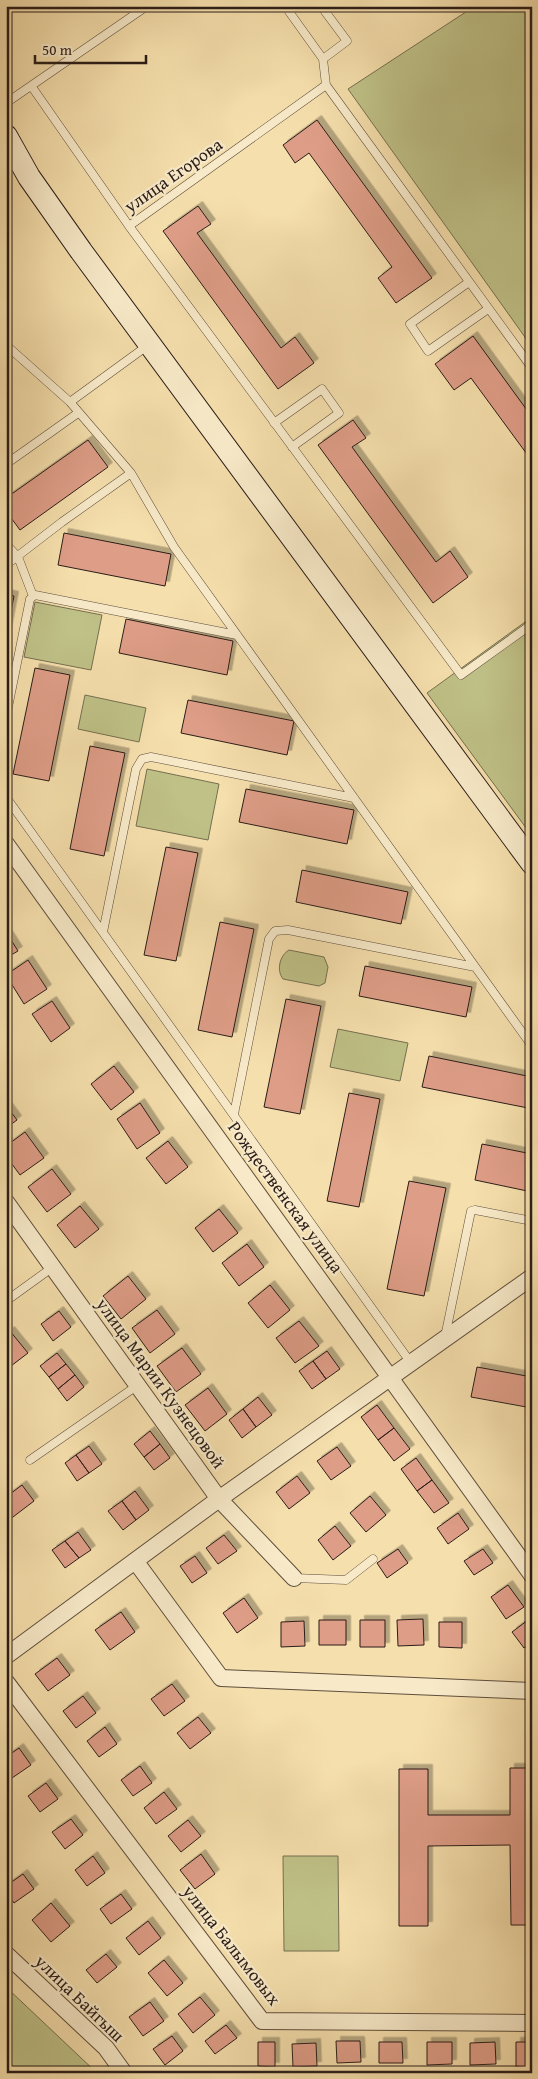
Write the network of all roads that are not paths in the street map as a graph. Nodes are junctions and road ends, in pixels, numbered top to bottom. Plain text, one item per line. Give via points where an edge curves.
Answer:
1 (147, 6) edge
2 (285, 6) edge
3 (321, 6) edge
4 (322, 59) junction
5 (326, 85) junction
6 (32, 87) junction
7 (6, 103) edge
8 (6, 136) edge
9 (129, 226) junction
10 (469, 282) junction
11 (488, 309) junction
12 (6, 345) edge
13 (150, 345) junction
14 (532, 368) edge
15 (70, 402) junction
16 (78, 413) junction
17 (274, 423) junction
18 (292, 447) junction
19 (6, 464) edge
20 (131, 473) junction
21 (6, 544) edge
22 (18, 557) junction
23 (6, 564) edge
24 (33, 596) junction
25 (532, 624) edge
26 (237, 635) junction
27 (6, 716) edge
28 (6, 797) edge
29 (354, 798) junction
30 (6, 844) edge
31 (532, 863) edge
32 (103, 932) junction
33 (475, 967) junction
34 (532, 1046) edge
35 (234, 1114) junction
36 (6, 1202) edge
37 (532, 1221) edge
38 (53, 1267) junction
39 (532, 1277) edge
40 (6, 1301) edge
41 (445, 1339) junction
42 (411, 1363) junction
43 (391, 1377) junction
44 (138, 1385) junction
45 (30, 1460) dead end
46 (219, 1499) junction
47 (373, 1559) dead end
48 (136, 1562) junction
49 (532, 1574) edge
50 (294, 1578) joint
51 (6, 1656) edge
52 (6, 1682) edge
53 (532, 1691) edge
54 (6, 1954) edge
55 (532, 2023) edge
56 (124, 2073) edge

1 - 6 lane
2 - 4 lane
3 - 4 lane via 346,41
4 - 5 lane
5 - 9 lane, улица Егорова
5 - 10 lane
6 - 7 lane
6 - 9 lane, улица Егорова
8 - 13 street via 39,192
9 - 17 lane
10 - 11 lane
10 - 11 lane via 410,324 428,351
11 - 14 lane
12 - 15 lane
13 - 15 lane
13 - 31 street
15 - 16 lane
16 - 19 lane
16 - 20 lane
17 - 18 lane
17 - 18 lane via 322,389 340,413
18 - 25 lane via 461,675
20 - 22 lane
20 - 26 lane via 174,547
21 - 22 lane
22 - 23 lane
22 - 24 lane
24 - 26 lane
24 - 27 lane via 29,602
26 - 29 lane
28 - 32 lane
29 - 32 lane via 151,757 142,759 136,769
29 - 33 lane
30 - 43 street, Рождественская улица
32 - 35 lane
33 - 34 lane
33 - 35 lane via 288,930 275,931 269,939
35 - 42 lane
36 - 38 street, улица Марии Кузнецовой
37 - 41 lane via 471,1211
38 - 40 lane
38 - 44 street, улица Марии Кузнецовой
39 - 41 street
41 - 42 street
42 - 43 street
43 - 46 street
43 - 49 street, Рождественская улица
44 - 45 lane
44 - 46 street, улица Марии Кузнецовой
46 - 48 street
46 - 50 street, улица Марии Кузнецовой
47 - 50 lane via 346,1580
48 - 51 street
48 - 53 street via 222,1678
52 - 55 street, улица Балымовых via 262,2021
54 - 56 street, улица Байгыш via 106,2048

